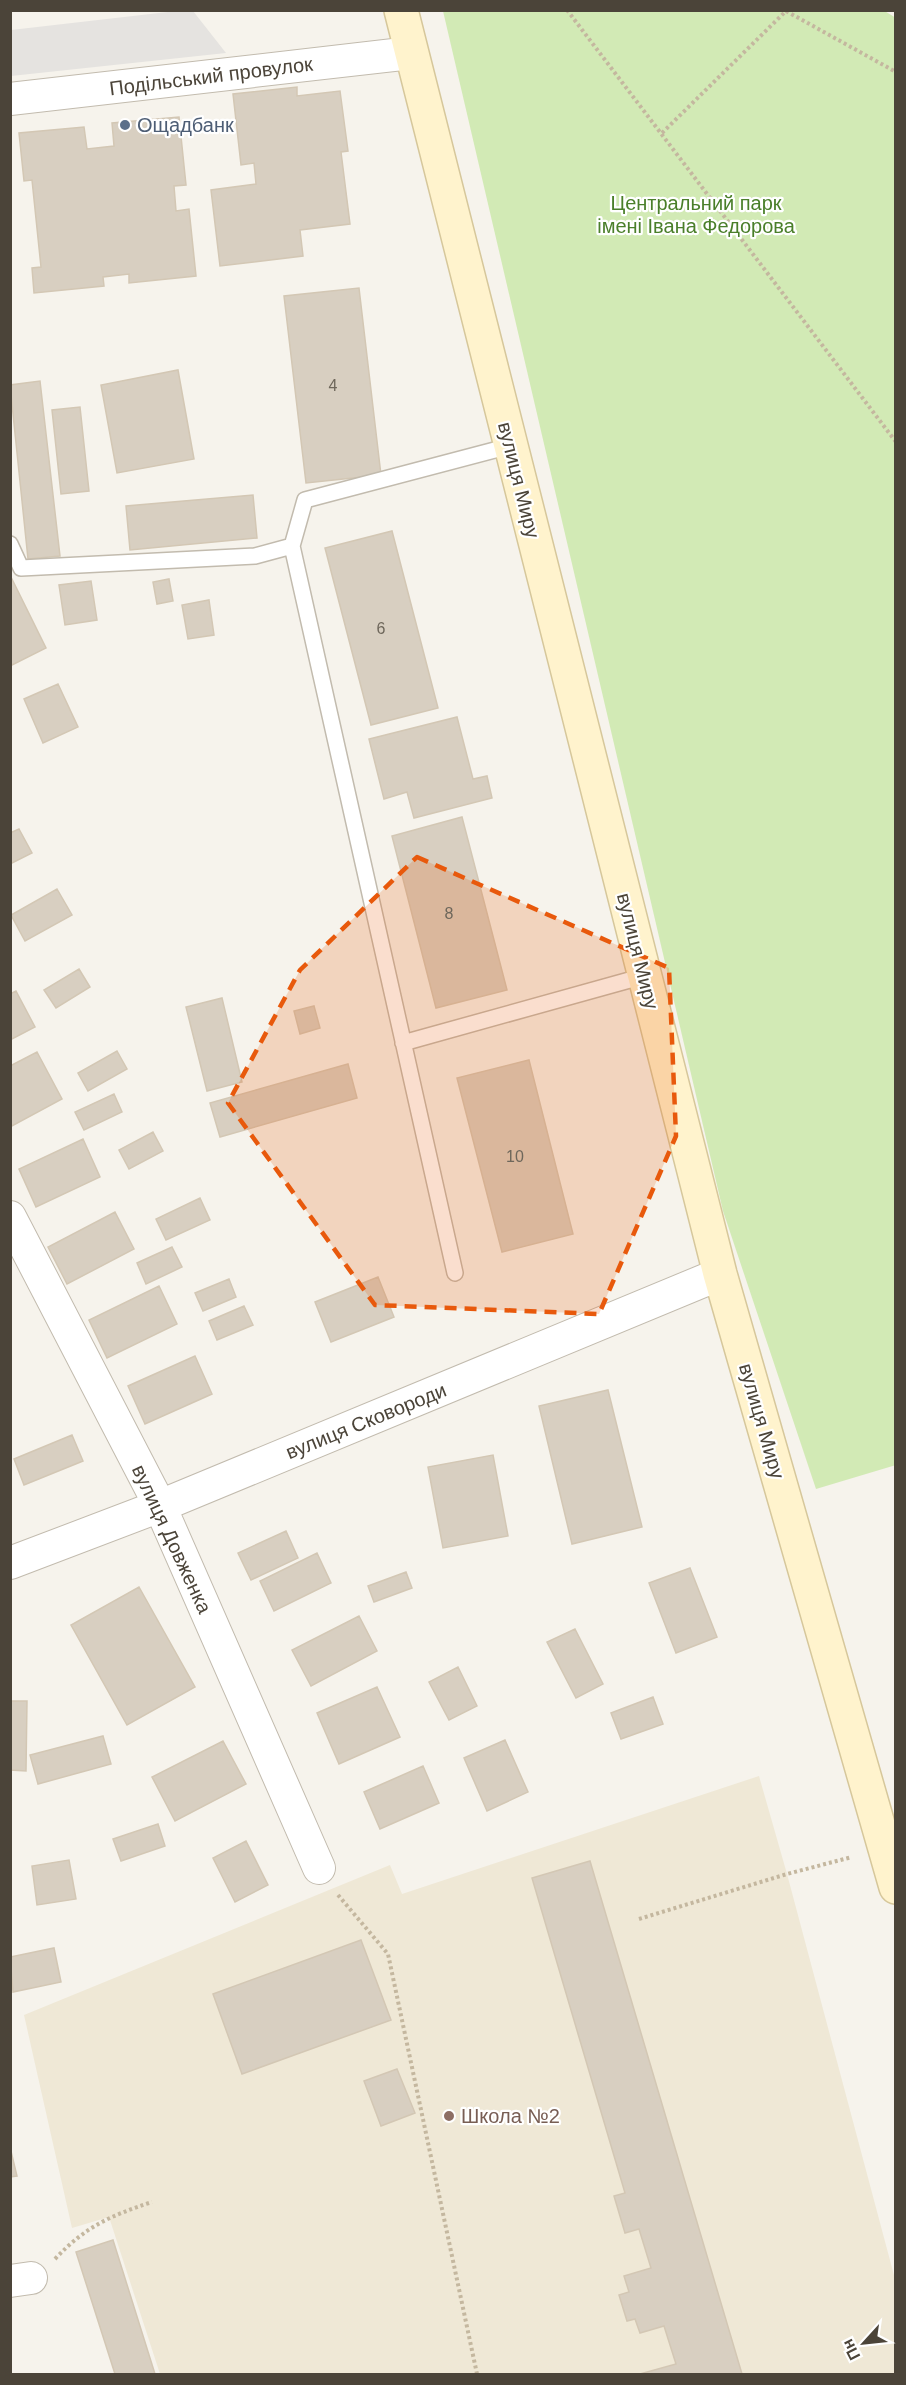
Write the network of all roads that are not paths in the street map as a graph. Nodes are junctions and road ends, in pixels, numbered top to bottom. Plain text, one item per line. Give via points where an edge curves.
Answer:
1 (401, 10) edge
2 (411, 53) junction
3 (10, 99) edge
4 (510, 446) junction
5 (10, 544) edge
6 (292, 546) junction
7 (644, 976) junction
8 (404, 1043) junction
9 (10, 1217) edge
10 (455, 1273) dead end
11 (720, 1274) junction
12 (160, 1506) junction
13 (10, 1563) edge
14 (319, 1868) road end
15 (896, 1887) edge

1 - 2 main road, вулиця Миру
2 - 3 street, Подільський провулок
2 - 4 main road, вулиця Миру
4 - 6 lane via 305,500
4 - 7 main road, вулиця Миру
5 - 6 lane via 21,568 255,556
6 - 8 lane
7 - 8 lane
7 - 11 main road, вулиця Миру
8 - 10 lane
9 - 12 street, вулиця Довженка
11 - 12 street, вулиця Сковороди
11 - 15 main road, вулиця Миру
12 - 13 street, вулиця Сковороди
12 - 14 street, вулиця Довженка

